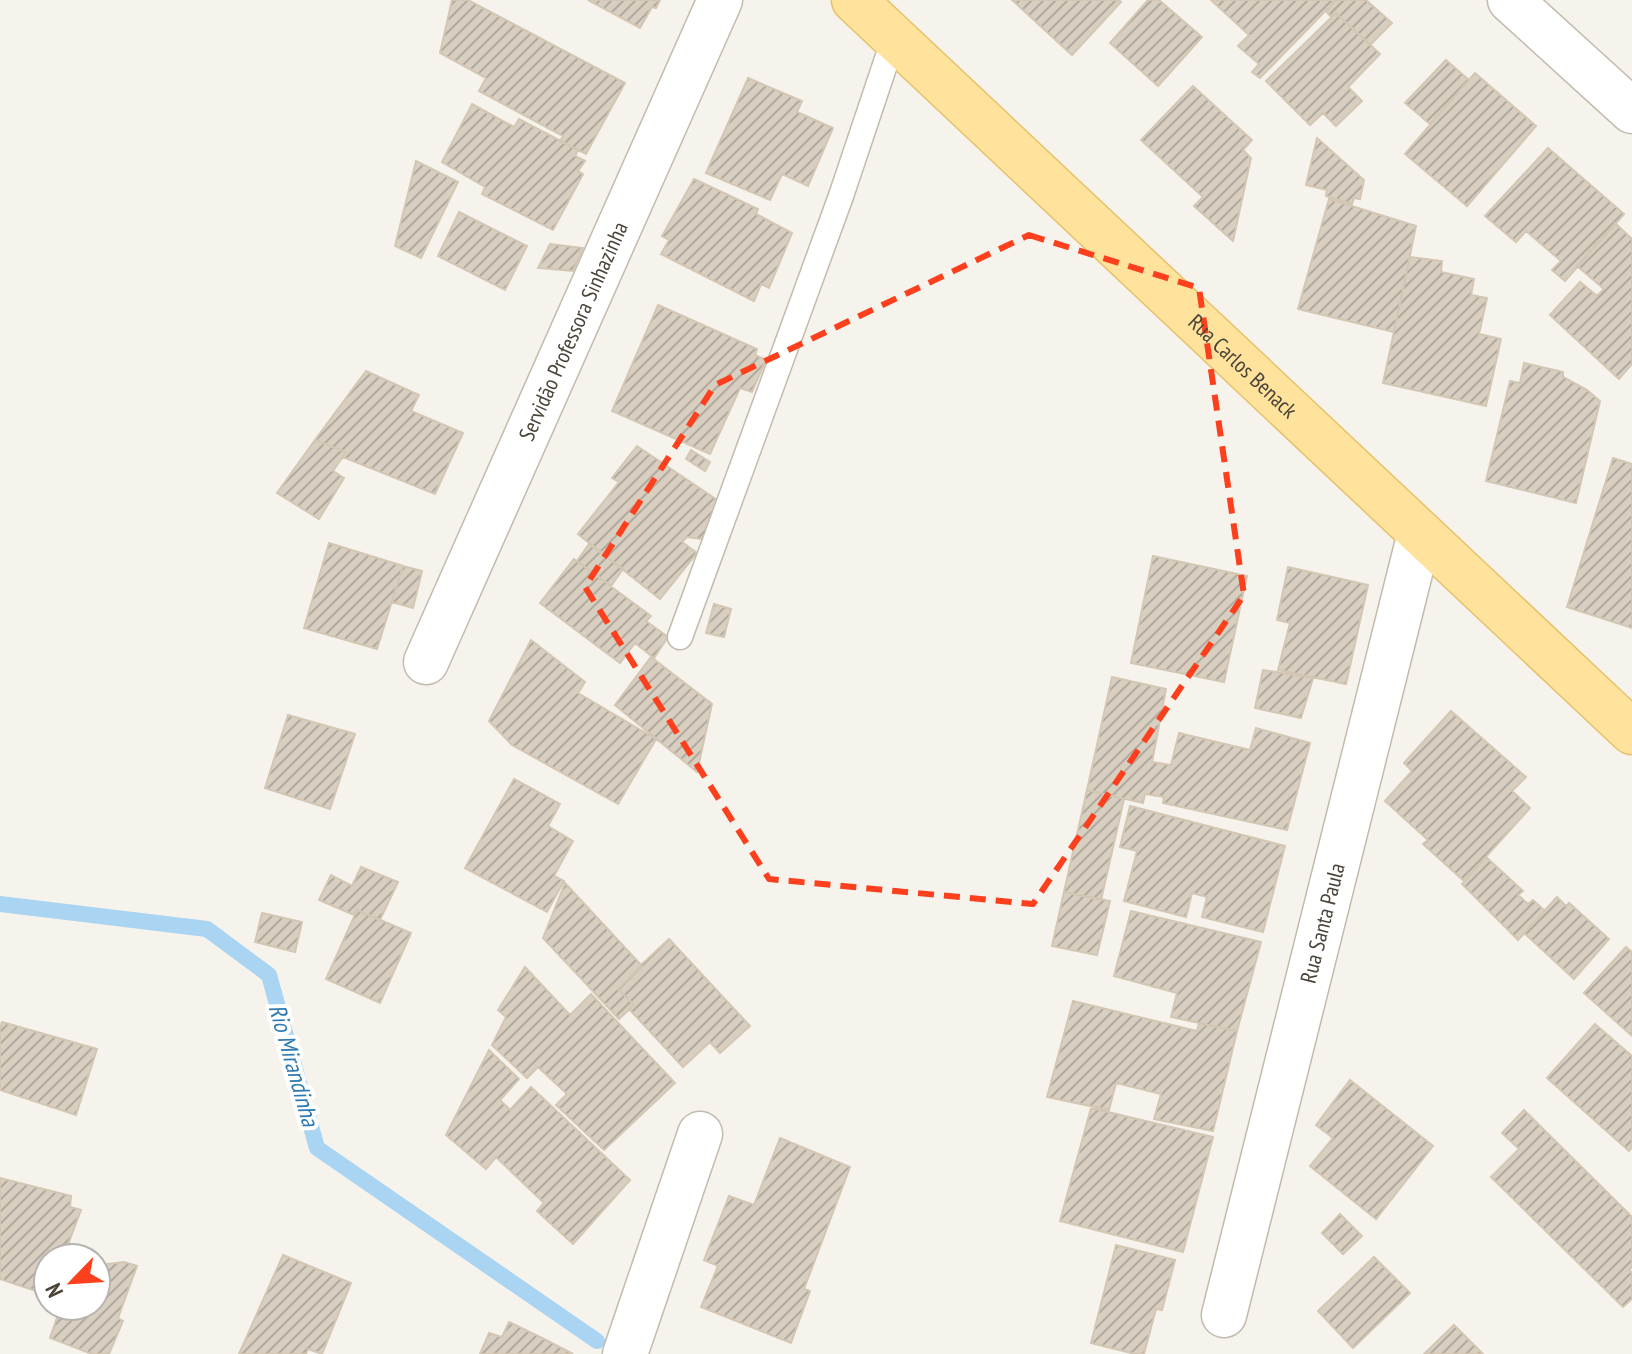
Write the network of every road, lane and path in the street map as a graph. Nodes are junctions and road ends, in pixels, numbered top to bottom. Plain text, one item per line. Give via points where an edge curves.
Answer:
1 (720, 0) edge
2 (854, 0) edge
3 (1510, 0) edge
4 (894, 38) junction
5 (1632, 111) edge
6 (1420, 533) junction
7 (680, 637) dead end
8 (426, 662) dead end
9 (1632, 732) edge
10 (700, 1134) dead end
11 (1224, 1315) dead end
12 (625, 1354) edge

1 - 8 street, Servidão Professora Sinhazinha
2 - 4 main road, Rua Carlos Benack
3 - 5 street
4 - 6 main road, Rua Carlos Benack
4 - 7 lane
6 - 9 main road, Rua Carlos Benack
6 - 11 street, Rua Santa Paula
10 - 12 street

